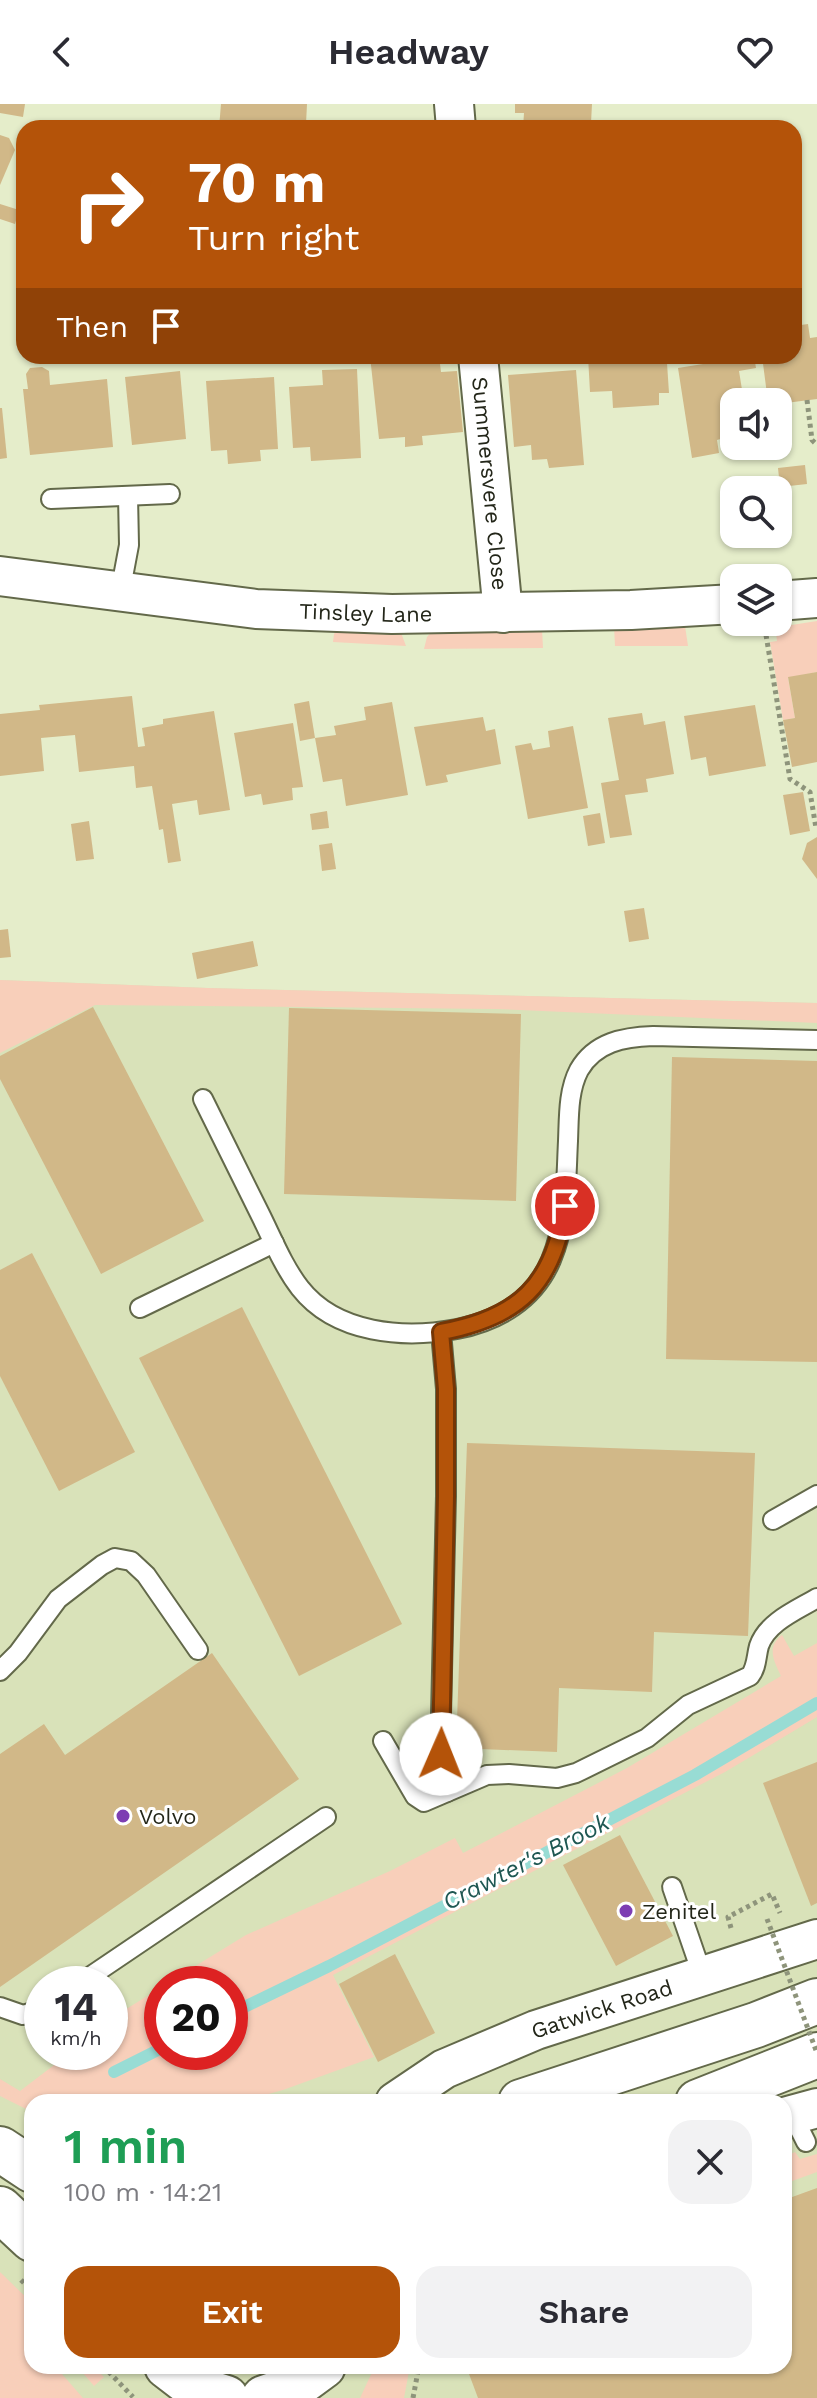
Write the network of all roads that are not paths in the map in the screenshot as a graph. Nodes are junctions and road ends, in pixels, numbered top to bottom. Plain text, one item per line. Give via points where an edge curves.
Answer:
1 (479, 364) edge
2 (170, 494) dead end
3 (128, 496) junction
4 (51, 499) dead end
5 (0, 576) edge
6 (120, 593) junction
7 (817, 598) edge
8 (792, 600) edge
9 (720, 605) edge
10 (503, 613) junction
11 (817, 1040) edge
12 (203, 1099) dead end
13 (274, 1243) junction
14 (140, 1308) dead end
15 (441, 1332) junction
16 (817, 1495) edge
17 (773, 1520) dead end
18 (817, 1598) edge
19 (198, 1650) dead end
20 (0, 1671) edge
21 (383, 1741) dead end
22 (447, 1792) junction
23 (326, 1817) dead end
24 (672, 1887) dead end
25 (817, 1939) edge
26 (106, 1966) edge
27 (703, 1977) junction
28 (817, 2001) edge
29 (0, 2007) edge
30 (24, 2015) edge
31 (817, 2054) edge
32 (407, 2094) edge
33 (545, 2094) edge
34 (718, 2094) edge
35 (0, 2149) edge
36 (24, 2165) edge
37 (0, 2209) edge
38 (24, 2232) edge
39 (174, 2374) edge
40 (177, 2374) edge
41 (314, 2374) edge
42 (332, 2374) edge
43 (196, 2398) edge
44 (226, 2398) edge
45 (264, 2398) edge
46 (326, 2398) edge

1 - 10 street, Summersvere Close
2 - 3 lane
3 - 4 lane
3 - 6 lane via 129,545
5 - 6 street, Tinsley Lane
6 - 10 street, Tinsley Lane via 256,609
7 - 8 street
9 - 10 street, Tinsley Lane
11 - 15 lane via 640,1036 600,1047 583,1064 573,1085 563,1220 546,1272 522,1300 501,1314
12 - 13 lane
13 - 14 lane
13 - 15 lane via 300,1288 334,1316 390,1332
15 - 22 lane via 446,1496 440,1759
16 - 17 lane
18 - 22 lane via 769,1631 750,1676 682,1708 624,1751 568,1776 495,1774
19 - 20 lane via 146,1575 131,1561 115,1558 58,1599
21 - 22 lane via 418,1799 428,1801
23 - 26 lane
24 - 27 lane
25 - 27 street, Gatwick Road
27 - 32 street, Gatwick Road via 536,2030 444,2069
28 - 33 street
29 - 30 lane
31 - 34 street
35 - 36 street
37 - 38 street
39 - 43 street
40 - 44 street via 197,2389
41 - 45 street via 301,2385
42 - 46 street

